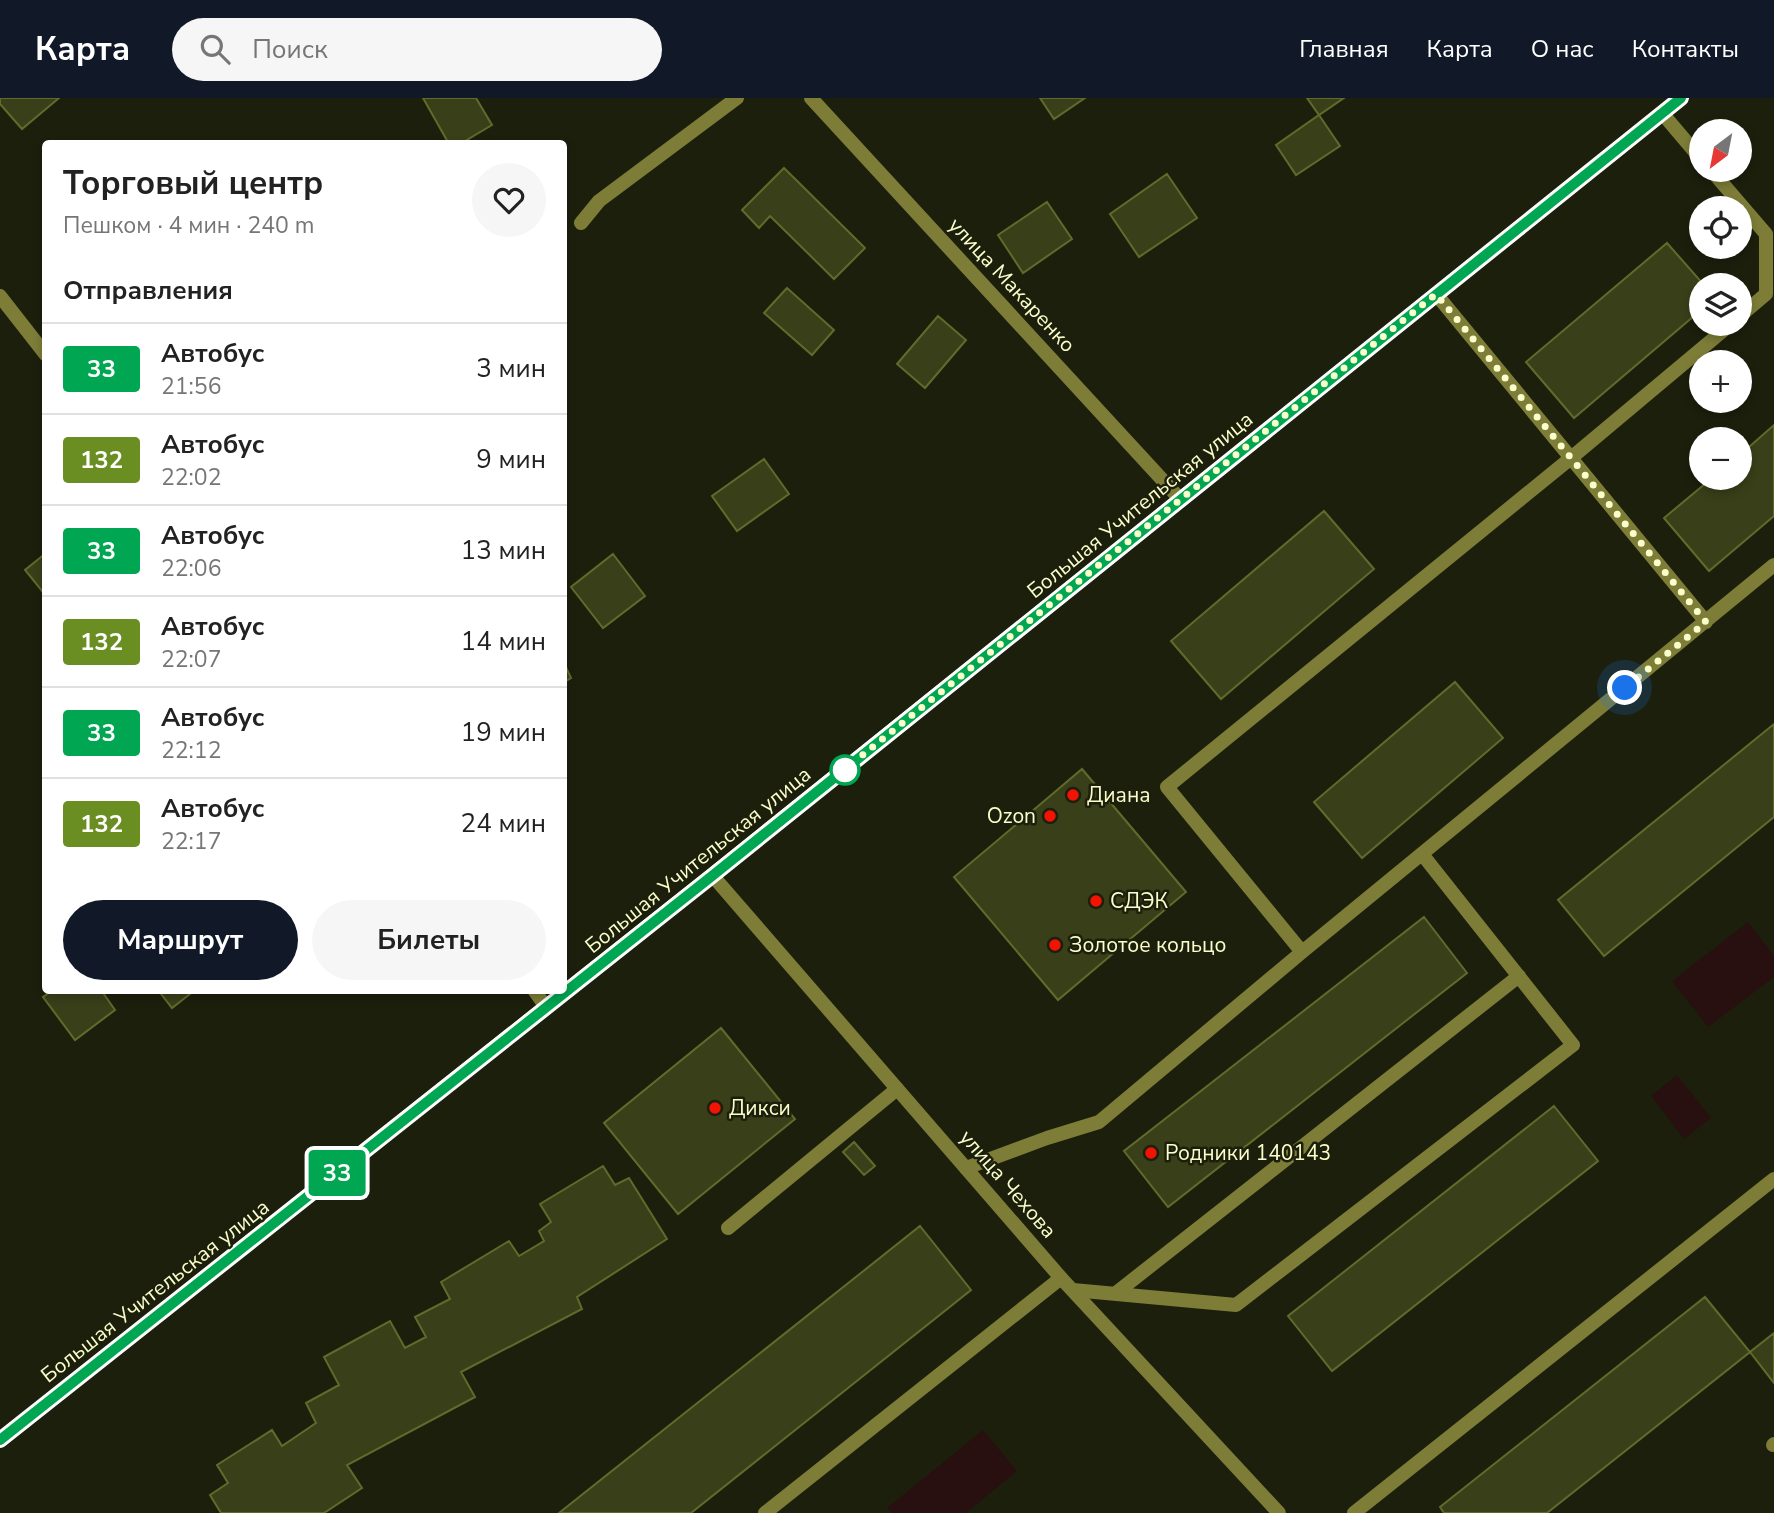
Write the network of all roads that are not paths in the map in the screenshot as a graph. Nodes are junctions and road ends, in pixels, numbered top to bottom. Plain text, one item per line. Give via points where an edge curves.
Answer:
1 (737, 98) edge
2 (811, 98) edge
3 (1681, 98) edge
4 (1662, 113) junction
5 (1689, 145) edge
6 (1723, 182) edge
7 (581, 223) dead end
8 (1770, 231) edge
9 (1436, 294) junction
10 (0, 296) edge
11 (1752, 306) edge
12 (1717, 336) edge
13 (42, 350) edge
14 (1571, 458) junction
15 (1181, 500) junction
16 (1774, 565) edge
17 (1706, 622) junction
18 (1422, 854) junction
19 (712, 876) junction
20 (1302, 952) junction
21 (1518, 976) junction
22 (567, 991) edge
23 (537, 994) edge
24 (563, 994) edge
25 (547, 1007) junction
26 (897, 1089) junction
27 (966, 1168) junction
28 (1774, 1179) edge
29 (728, 1228) dead end
30 (1061, 1278) junction
31 (1073, 1290) junction
32 (1116, 1293) junction
33 (0, 1440) edge
34 (765, 1513) edge
35 (1279, 1513) edge
36 (1354, 1513) edge

1 - 7 street via 599,201
2 - 15 street, улица Макаренко
3 - 4 main road, Большая Учительская улица
4 - 5 street
4 - 9 main road, Большая Учительская улица
6 - 8 street
8 - 11 street via 1766,294
9 - 14 street
9 - 15 main road, Большая Учительская улица
10 - 13 street
12 - 14 street
14 - 17 street
14 - 20 street via 1167,787
15 - 19 main road, Большая Учительская улица
16 - 17 street
17 - 18 street
18 - 20 street
18 - 21 street
19 - 22 main road, Большая Учительская улица
19 - 26 street, улица Чехова
20 - 27 street via 1098,1122
21 - 32 street
21 - 32 street via 1573,1045 1236,1305
23 - 25 street
24 - 25 main road, Большая Учительская улица
25 - 33 main road, Большая Учительская улица
26 - 27 street, улица Чехова
26 - 29 street
27 - 30 street, улица Чехова
28 - 36 street
30 - 31 street, улица Чехова
30 - 34 street
31 - 32 street
31 - 35 street, улица Чехова

